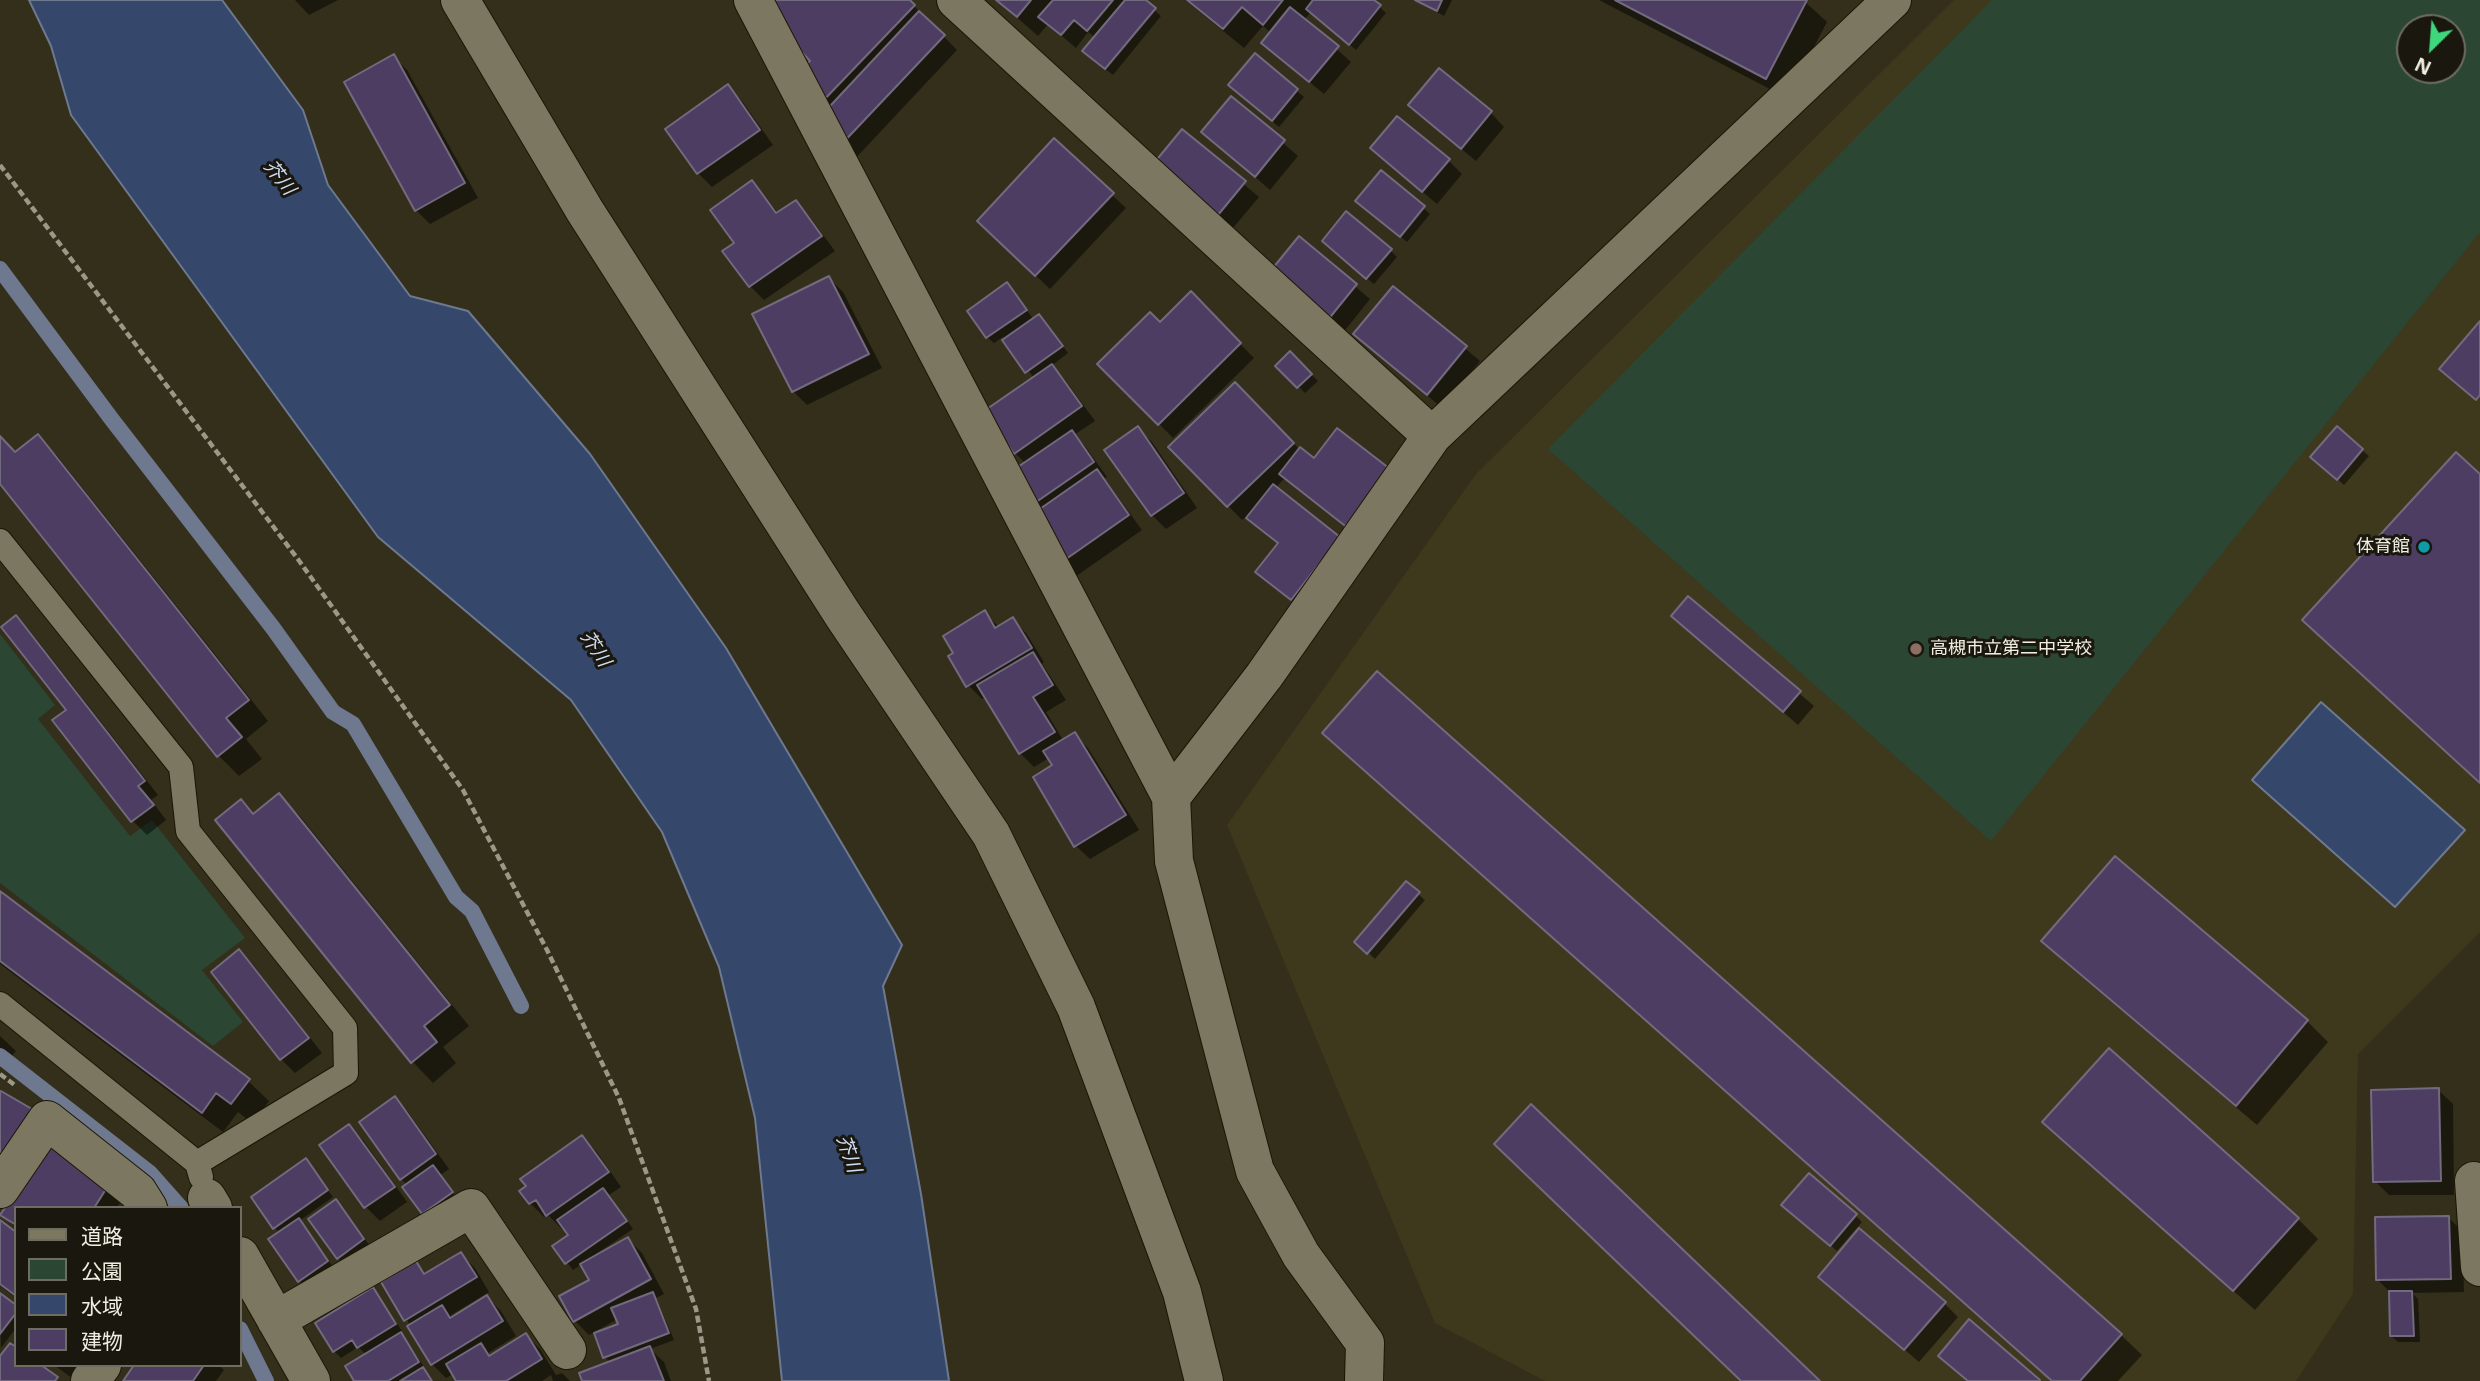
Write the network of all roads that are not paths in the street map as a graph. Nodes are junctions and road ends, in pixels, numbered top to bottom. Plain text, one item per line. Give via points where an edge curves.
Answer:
1 (460, 0) edge
2 (753, 0) edge
3 (956, 0) edge
4 (1887, 1) edge
5 (1432, 436) junction
6 (2, 548) edge
7 (1171, 797) junction
8 (0, 1004) edge
9 (2474, 1181) dead end
10 (0, 1189) edge
11 (206, 1190) edge
12 (147, 1206) edge
13 (242, 1260) edge
14 (2480, 1267) edge
15 (276, 1320) junction
16 (567, 1350) dead end
17 (310, 1381) edge
18 (1204, 1381) edge
19 (1364, 1381) edge

1 - 18 street via 600,234 843,615 991,834 1076,1007 1182,1292
2 - 7 street
3 - 5 street
4 - 5 street
5 - 7 street via 1264,676
6 - 11 lane via 181,767 188,831 345,1028 346,1073
7 - 19 street via 1174,861 1255,1171 1301,1255 1365,1343
8 - 11 lane
9 - 14 street
10 - 12 street via 47,1120 138,1192
13 - 15 street
15 - 16 street via 471,1208
15 - 17 street

